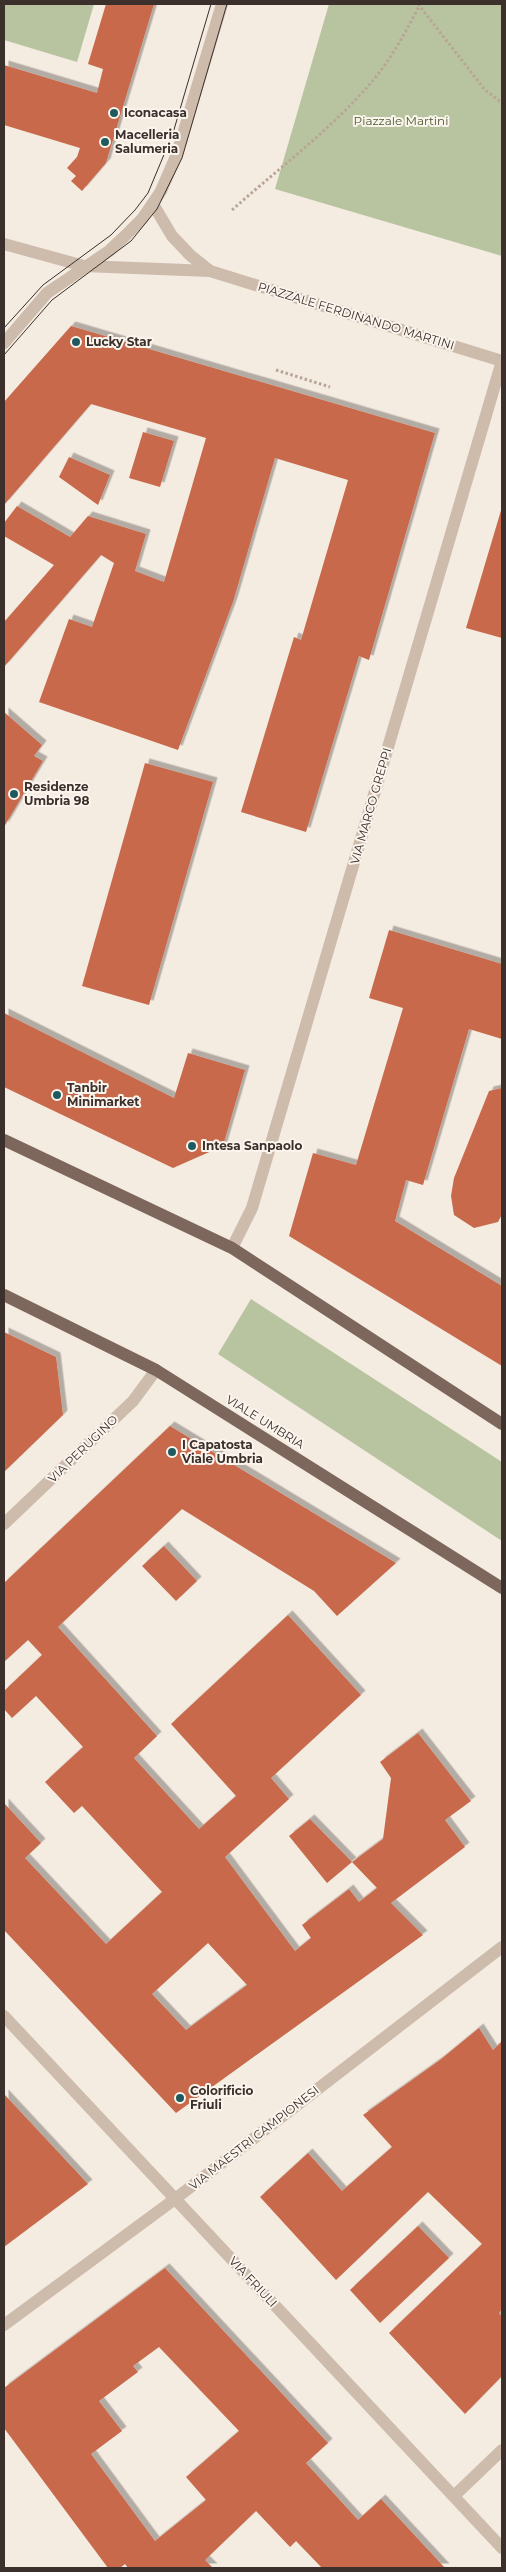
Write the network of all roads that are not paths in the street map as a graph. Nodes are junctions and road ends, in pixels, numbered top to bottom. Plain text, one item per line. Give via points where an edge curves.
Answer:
1 (222, 4) edge
2 (153, 204) junction
3 (4, 244) edge
4 (84, 266) junction
5 (210, 271) junction
6 (4, 342) edge
7 (502, 361) edge
8 (4, 1140) edge
9 (232, 1248) junction
10 (4, 1295) edge
11 (156, 1370) junction
12 (502, 1424) edge
13 (4, 1524) edge
14 (502, 1588) edge
15 (502, 1947) edge
16 (4, 2016) edge
17 (175, 2199) junction
18 (4, 2325) edge
19 (502, 2450) edge
20 (454, 2496) junction
21 (502, 2548) edge

1 - 2 street via 177,154
2 - 4 street via 126,236
2 - 5 street, PIAZZALE FERDINANDO MARTINI via 172,236
3 - 4 street, PIAZZALE FERDINANDO MARTINI
4 - 5 street, PIAZZALE FERDINANDO MARTINI
4 - 6 street via 47,293
5 - 7 street, PIAZZALE FERDINANDO MARTINI
7 - 9 street, VIA MARCO GREPPI via 252,1208
8 - 9 main road
9 - 12 main road
10 - 11 main road, VIALE UMBRIA
11 - 13 street, VIA PERUGINO via 133,1401
11 - 14 main road, VIALE UMBRIA
15 - 17 street, VIA MAESTRI CAMPIONESI
16 - 17 street, VIA FRIULI
17 - 18 street, VIA MAESTRI CAMPIONESI
17 - 20 street, VIA FRIULI
19 - 20 street
20 - 21 street, VIA FRIULI

